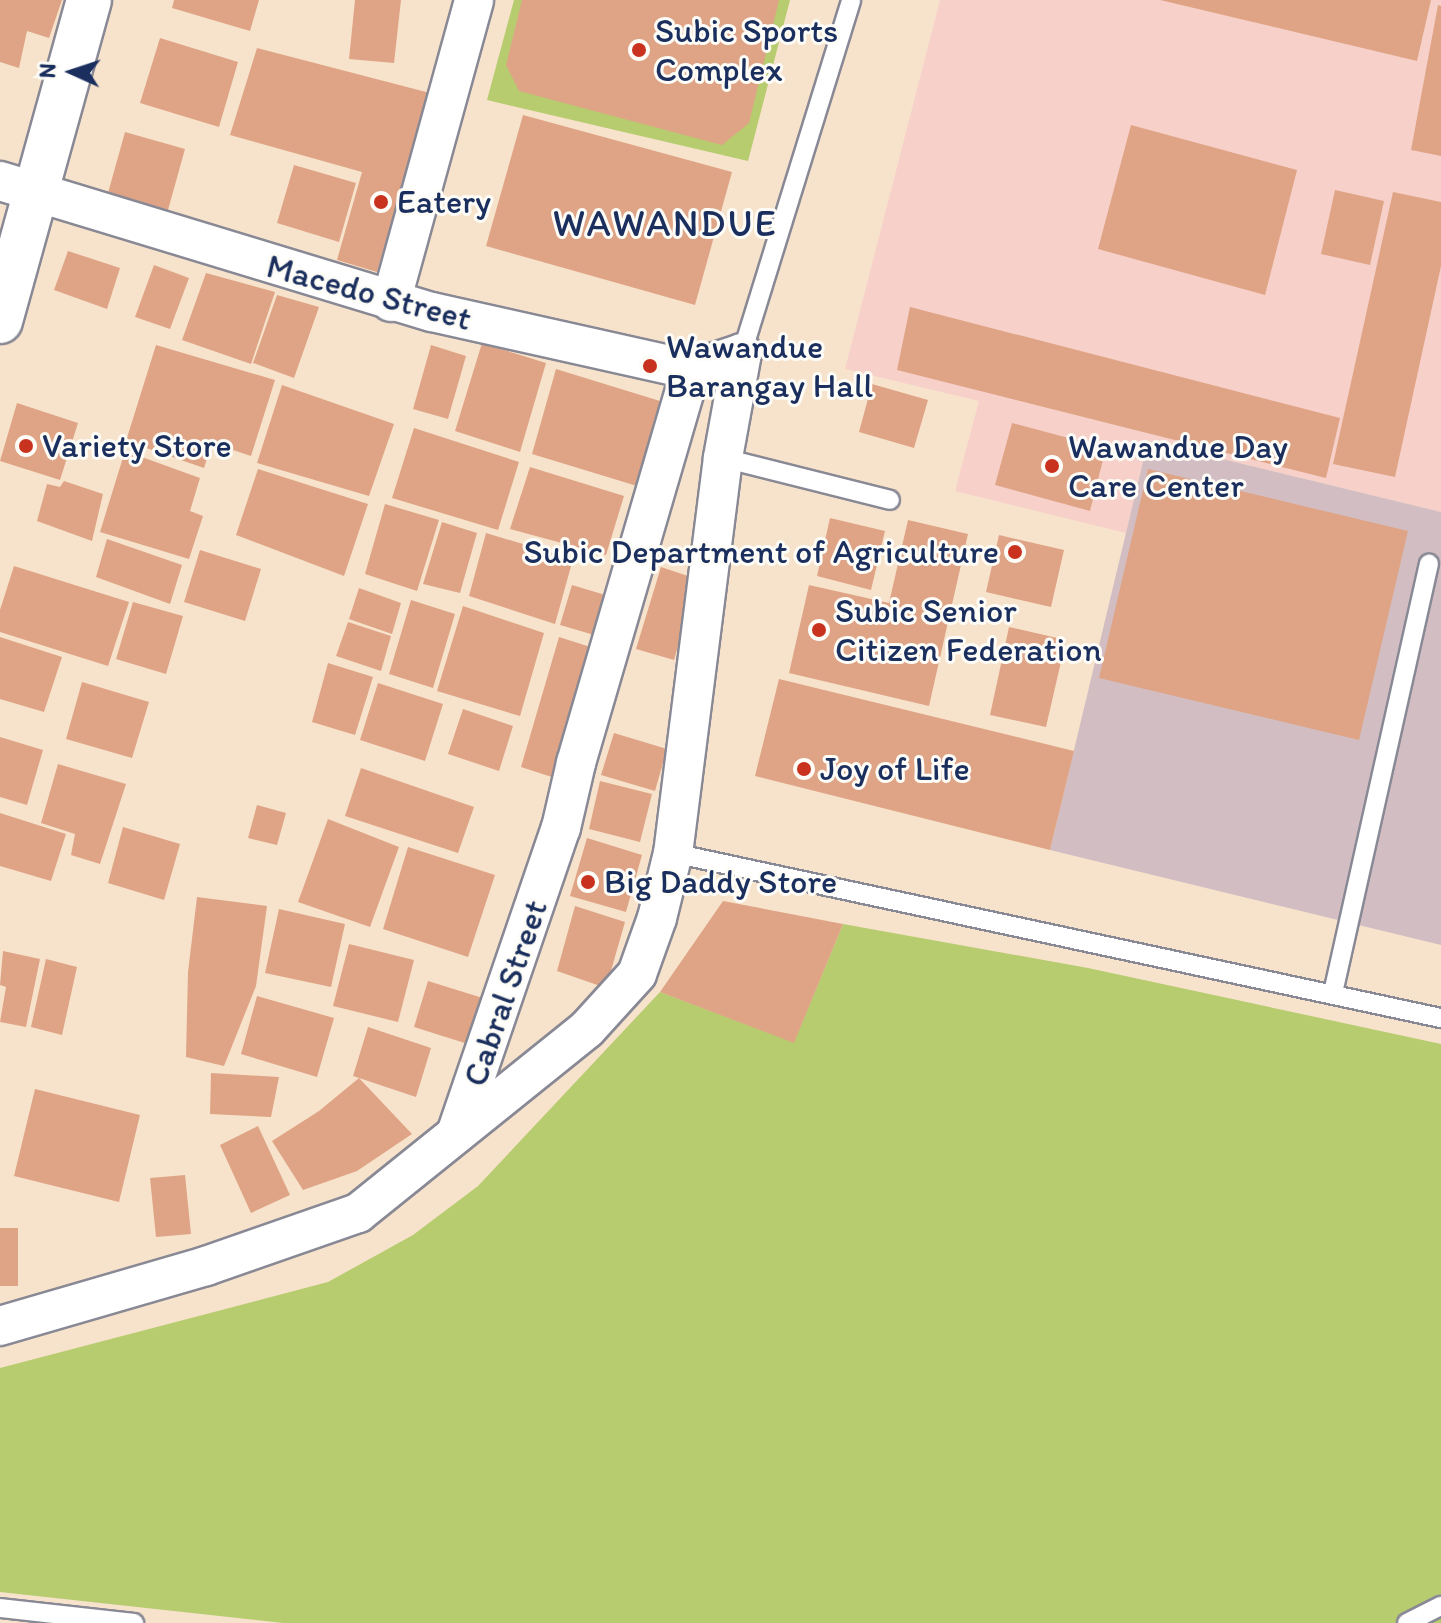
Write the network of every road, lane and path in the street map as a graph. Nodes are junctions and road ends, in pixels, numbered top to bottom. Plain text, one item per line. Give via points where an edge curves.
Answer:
1 (89, 0) edge
2 (474, 0) edge
3 (851, 0) edge
4 (17, 187) edge
5 (391, 302) junction
6 (0, 321) edge
7 (742, 353) junction
8 (691, 370) junction
9 (723, 458) junction
10 (890, 500) dead end
11 (1429, 564) dead end
12 (673, 853) junction
13 (1333, 993) junction
14 (1441, 1018) edge
15 (456, 1134) junction
16 (0, 1326) edge
17 (1441, 1606) edge
18 (0, 1608) edge
19 (134, 1623) edge
20 (1407, 1623) edge

1 - 4 street
2 - 5 street
3 - 7 lane
4 - 5 street, Macedo Street
4 - 6 street
5 - 8 street, Macedo Street
7 - 8 street
7 - 9 street
8 - 15 street, Cabral Street via 561,828
9 - 10 lane
9 - 12 street
11 - 13 lane
12 - 13 lane
12 - 15 street via 637,974 587,1029
13 - 14 lane
15 - 16 street via 358,1213 206,1266
17 - 20 lane
18 - 19 lane

